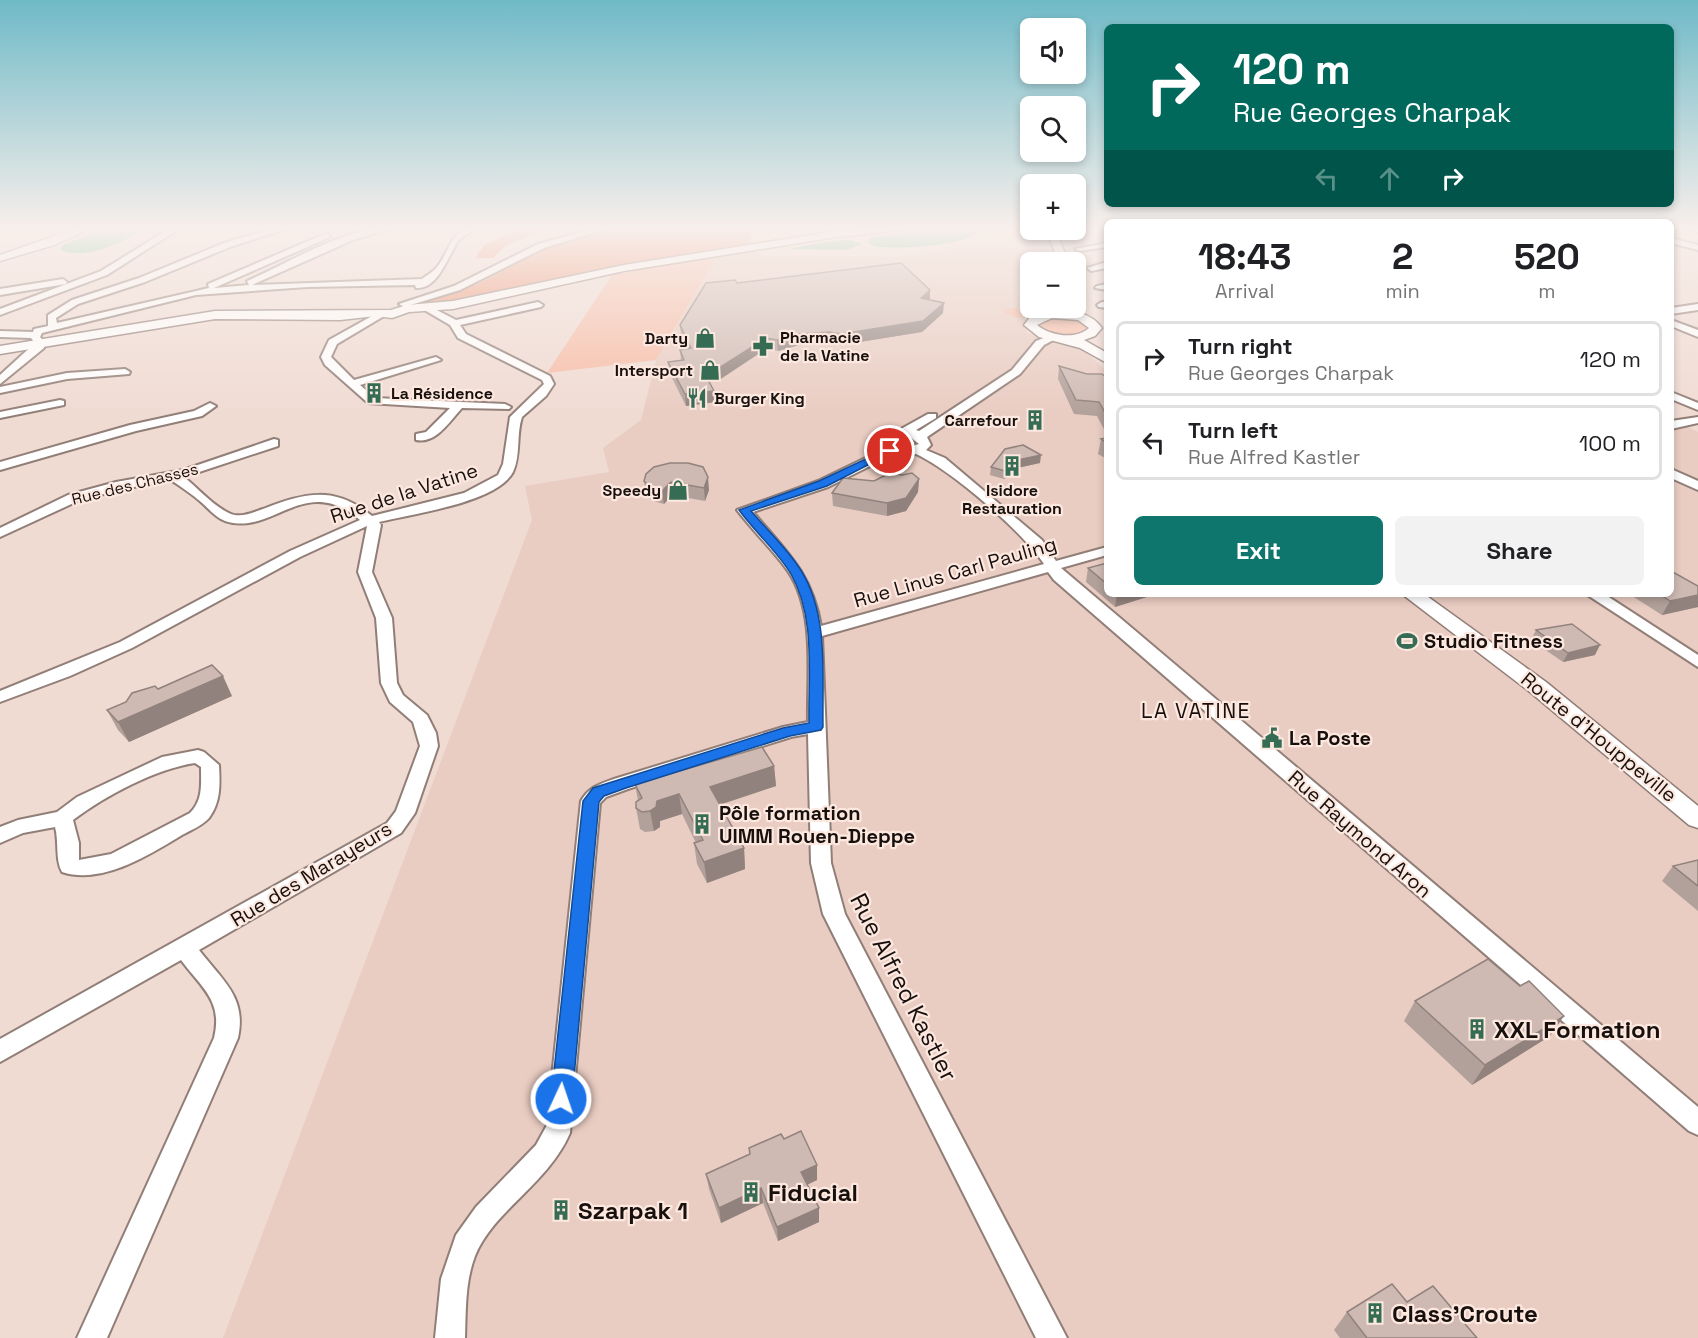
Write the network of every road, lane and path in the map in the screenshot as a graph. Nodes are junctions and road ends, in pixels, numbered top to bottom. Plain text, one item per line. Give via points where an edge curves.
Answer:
1 (62, 289) edge
2 (113, 289) edge
3 (206, 289) edge
4 (218, 289) edge
5 (418, 289) edge
6 (452, 289) edge
7 (531, 289) edge
8 (203, 291) junction
9 (401, 304) junction
10 (538, 305) dead end
11 (1698, 307) edge
12 (442, 310) junction
13 (1674, 311) edge
14 (0, 312) edge
15 (379, 313) junction
16 (1086, 317) edge
17 (1041, 318) edge
18 (454, 323) junction
19 (1674, 323) edge
20 (53, 326) junction
21 (1037, 332) junction
22 (0, 334) edge
23 (1698, 334) edge
24 (1060, 337) junction
25 (38, 338) junction
26 (1091, 340) junction
27 (0, 350) edge
28 (1104, 356) edge
29 (436, 360) dead end
30 (125, 372) dead end
31 (0, 381) edge
32 (351, 384) junction
33 (0, 390) edge
34 (1674, 396) edge
35 (60, 403) dead end
36 (210, 406) dead end
37 (458, 406) junction
38 (1698, 407) edge
39 (514, 408) junction
40 (0, 416) edge
41 (1698, 420) edge
42 (1674, 424) edge
43 (906, 432) junction
44 (920, 436) junction
45 (420, 437) dead end
46 (274, 443) dead end
47 (917, 450) junction
48 (890, 451) junction
49 (0, 466) edge
50 (1674, 474) edge
51 (175, 476) junction
52 (1698, 486) edge
53 (369, 521) junction
54 (0, 533) edge
55 (1104, 552) edge
56 (1053, 567) junction
57 (1416, 597) edge
58 (1599, 597) edge
59 (814, 633) junction
60 (1698, 662) edge
61 (0, 697) edge
62 (816, 727) junction
63 (63, 818) junction
64 (1698, 819) edge
65 (0, 836) edge
66 (185, 948) junction
67 (0, 1052) edge
68 (1698, 1123) edge
69 (92, 1338) edge
70 (450, 1338) edge
71 (1052, 1338) edge

1 - 14 street
2 - 20 street via 75,302 54,314 50,320
3 - 8 street
4 - 8 street
5 - 9 street
6 - 9 street
7 - 12 street
8 - 20 street
9 - 12 street
9 - 15 street
10 - 18 street
11 - 13 street
12 - 18 street
15 - 25 street via 215,315 146,328
15 - 32 street via 342,335 328,350 328,363
16 - 26 street via 1096,328
17 - 21 street via 1030,325
18 - 39 street via 462,336 546,378 547,389
19 - 23 street
20 - 25 street
21 - 24 street
21 - 43 street via 996,375
22 - 25 street
24 - 26 street
24 - 44 street via 1040,343 1016,372
25 - 27 street
25 - 31 street via 40,346
26 - 28 street
29 - 32 street
30 - 33 street via 67,376
32 - 37 street via 372,401
34 - 38 street
35 - 40 street
36 - 49 street via 198,414
37 - 39 street
37 - 45 street via 430,435
39 - 53 street, Rue de la Vatine via 508,469 497,482 465,496
41 - 42 street
43 - 44 street
43 - 48 street via 881,438 881,446
44 - 47 street via 924,445
46 - 51 street, Rue des Chasses
47 - 48 street
47 - 56 street, Rue Raymond Aron via 941,461 1013,522 1037,543
48 - 59 street, Rue Alfred Kastler via 823,484 744,510 796,572 809,602
50 - 52 street
51 - 53 street via 230,518 257,516 302,499 327,497 341,501
51 - 54 street, Rue des Chasses via 73,498
53 - 61 street, Rue de la Vatine via 127,645
53 - 66 street, Rue des Marayeurs via 374,525 374,534 364,572 384,618 389,683 396,698 421,719 429,746 405,813 394,828 373,841
55 - 56 street, Rue Linus Carl Pauling
56 - 59 street, Rue Linus Carl Pauling
56 - 68 street, Rue Raymond Aron via 1059,577
57 - 64 street, Route d'Houppeville via 1538,687
58 - 60 street
59 - 62 street, Rue Alfred Kastler
62 - 70 street via 789,731 621,784 599,792 591,801 563,1066 561,1121 555,1139 539,1161 486,1214 467,1244 453,1278
62 - 71 street, Rue Alfred Kastler via 822,863 834,914
63 - 63 street via 69,867 104,865 197,818 207,808 210,797 210,765 198,756 168,760 84,802
63 - 65 street via 18,827
66 - 67 street, Rue des Marayeurs
66 - 69 street via 228,1005 226,1038

